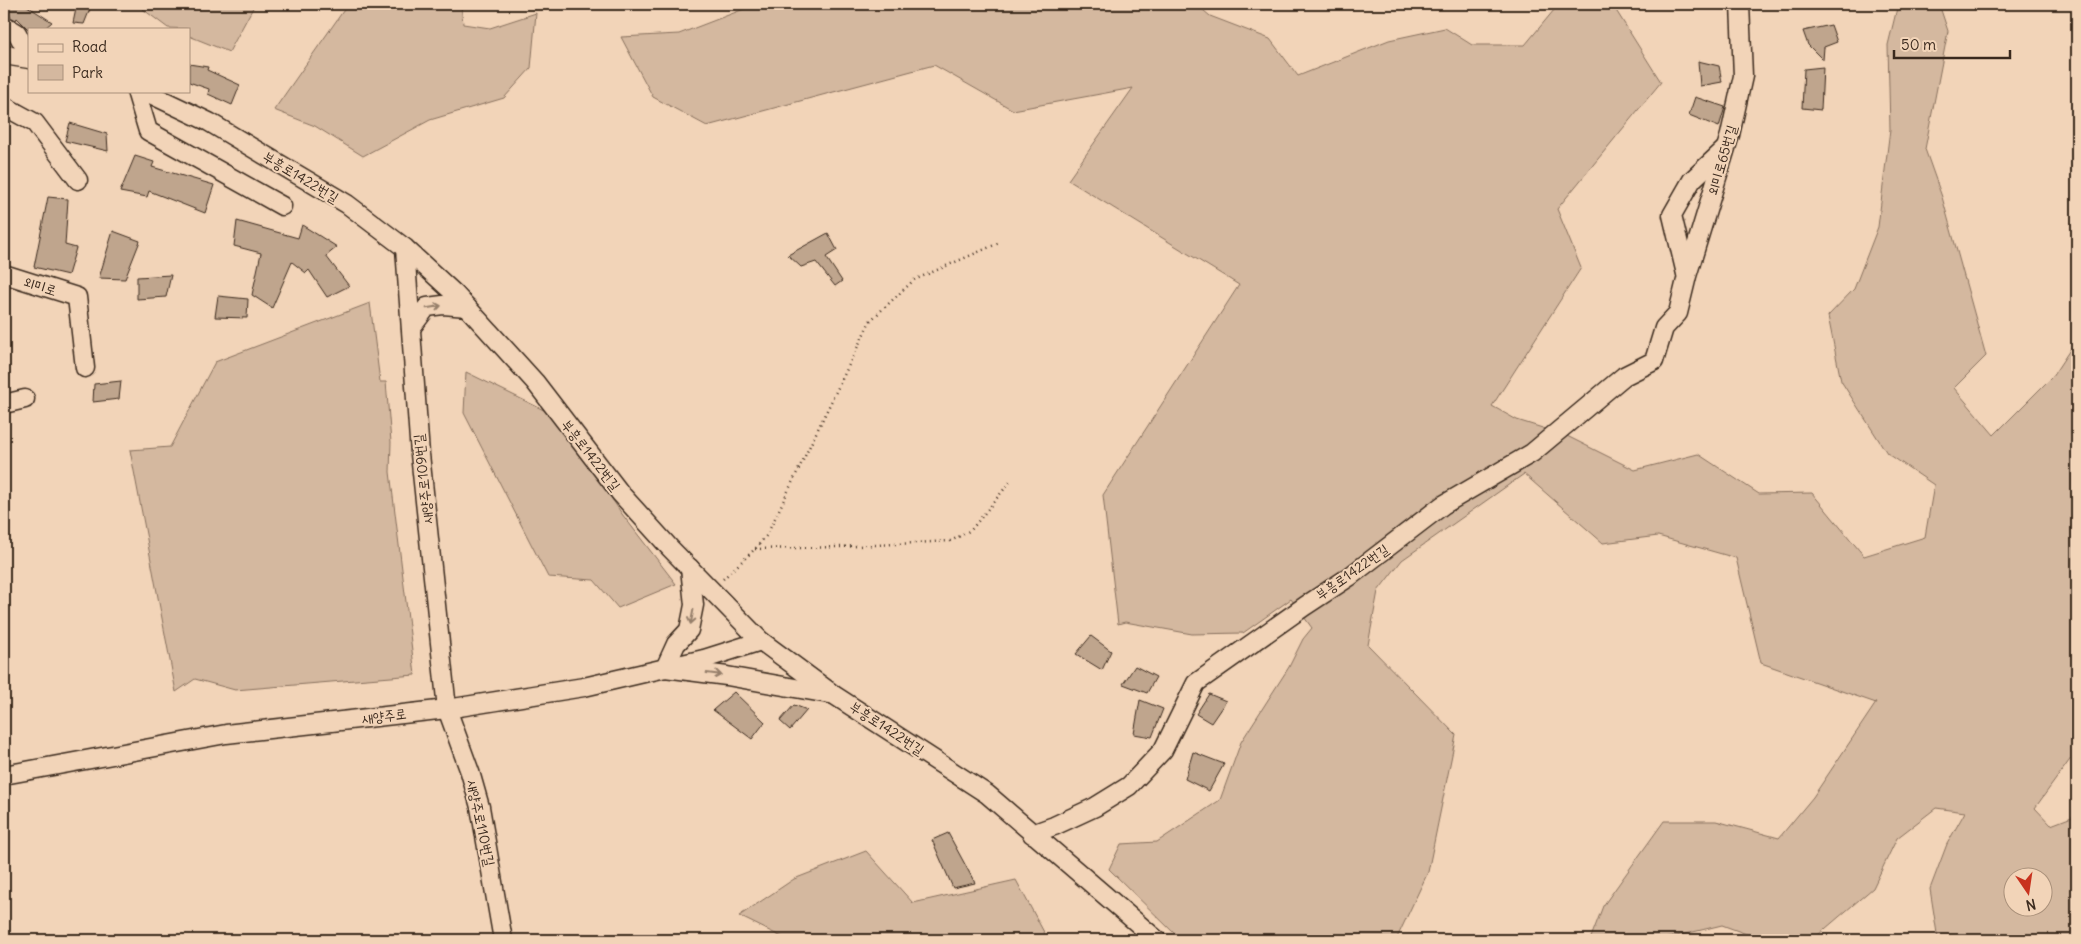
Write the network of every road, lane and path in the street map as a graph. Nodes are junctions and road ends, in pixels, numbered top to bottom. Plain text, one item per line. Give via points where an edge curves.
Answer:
1 (1740, 4) edge
2 (4, 25) edge
3 (28, 53) edge
4 (4, 55) edge
5 (28, 59) edge
6 (136, 92) edge
7 (146, 92) edge
8 (4, 106) edge
9 (1725, 149) junction
10 (78, 180) dead end
11 (282, 206) dead end
12 (999, 243) dead end
13 (405, 248) junction
14 (4, 274) edge
15 (1687, 276) junction
16 (467, 307) junction
17 (1678, 313) joint
18 (411, 328) junction
19 (85, 368) dead end
20 (25, 399) dead end
21 (4, 404) edge
22 (1010, 482) dead end
23 (755, 549) junction
24 (690, 568) junction
25 (711, 590) junction
26 (761, 641) junction
27 (665, 668) junction
28 (834, 695) junction
29 (447, 709) junction
30 (4, 775) edge
31 (1032, 834) junction
32 (502, 940) edge
33 (1157, 940) edge

1 - 9 street, 외미로65번길 via 1743,76
2 - 3 street via 17,32
4 - 5 street
6 - 11 street via 148,131
7 - 13 street, 부흥로1422번길 via 209,122 347,204
8 - 10 street via 35,123
9 - 15 street, 외미로65번길
9 - 15 street via 1692,180 1672,215
12 - 23 path via 914,280 870,321 767,535
13 - 16 street, 부흥로1422번길
13 - 18 street, 새양주로109번길
14 - 19 street, 외미로 via 77,297
15 - 17 street, 외미로65번길
18 -> 16 street via 427,307
16 - 24 street, 부흥로1422번길 via 535,382 621,494
17 - 31 street, 부흥로1422번길 via 1664,328 1654,361 1624,376 1532,453 1443,505 1349,577 1196,683 1163,750 1129,786 1095,807
18 - 29 street, 새양주로109번길 via 420,454
20 - 21 street
22 - 23 path via 971,530 951,540
23 - 25 path
24 - 25 street, 부흥로1422번길
24 -> 27 street via 694,605 689,630 676,644
25 - 26 street, 부흥로1422번길
26 - 27 street, 새양주로
26 - 28 street, 부흥로1422번길
27 -> 28 street
27 - 29 street, 새양주로 via 584,687
28 - 31 street, 부흥로1422번길 via 987,794
29 - 30 street, 새양주로 via 226,734
29 - 32 street, 새양주로110번길 via 480,807
31 - 33 street, 부흥로1422번길

